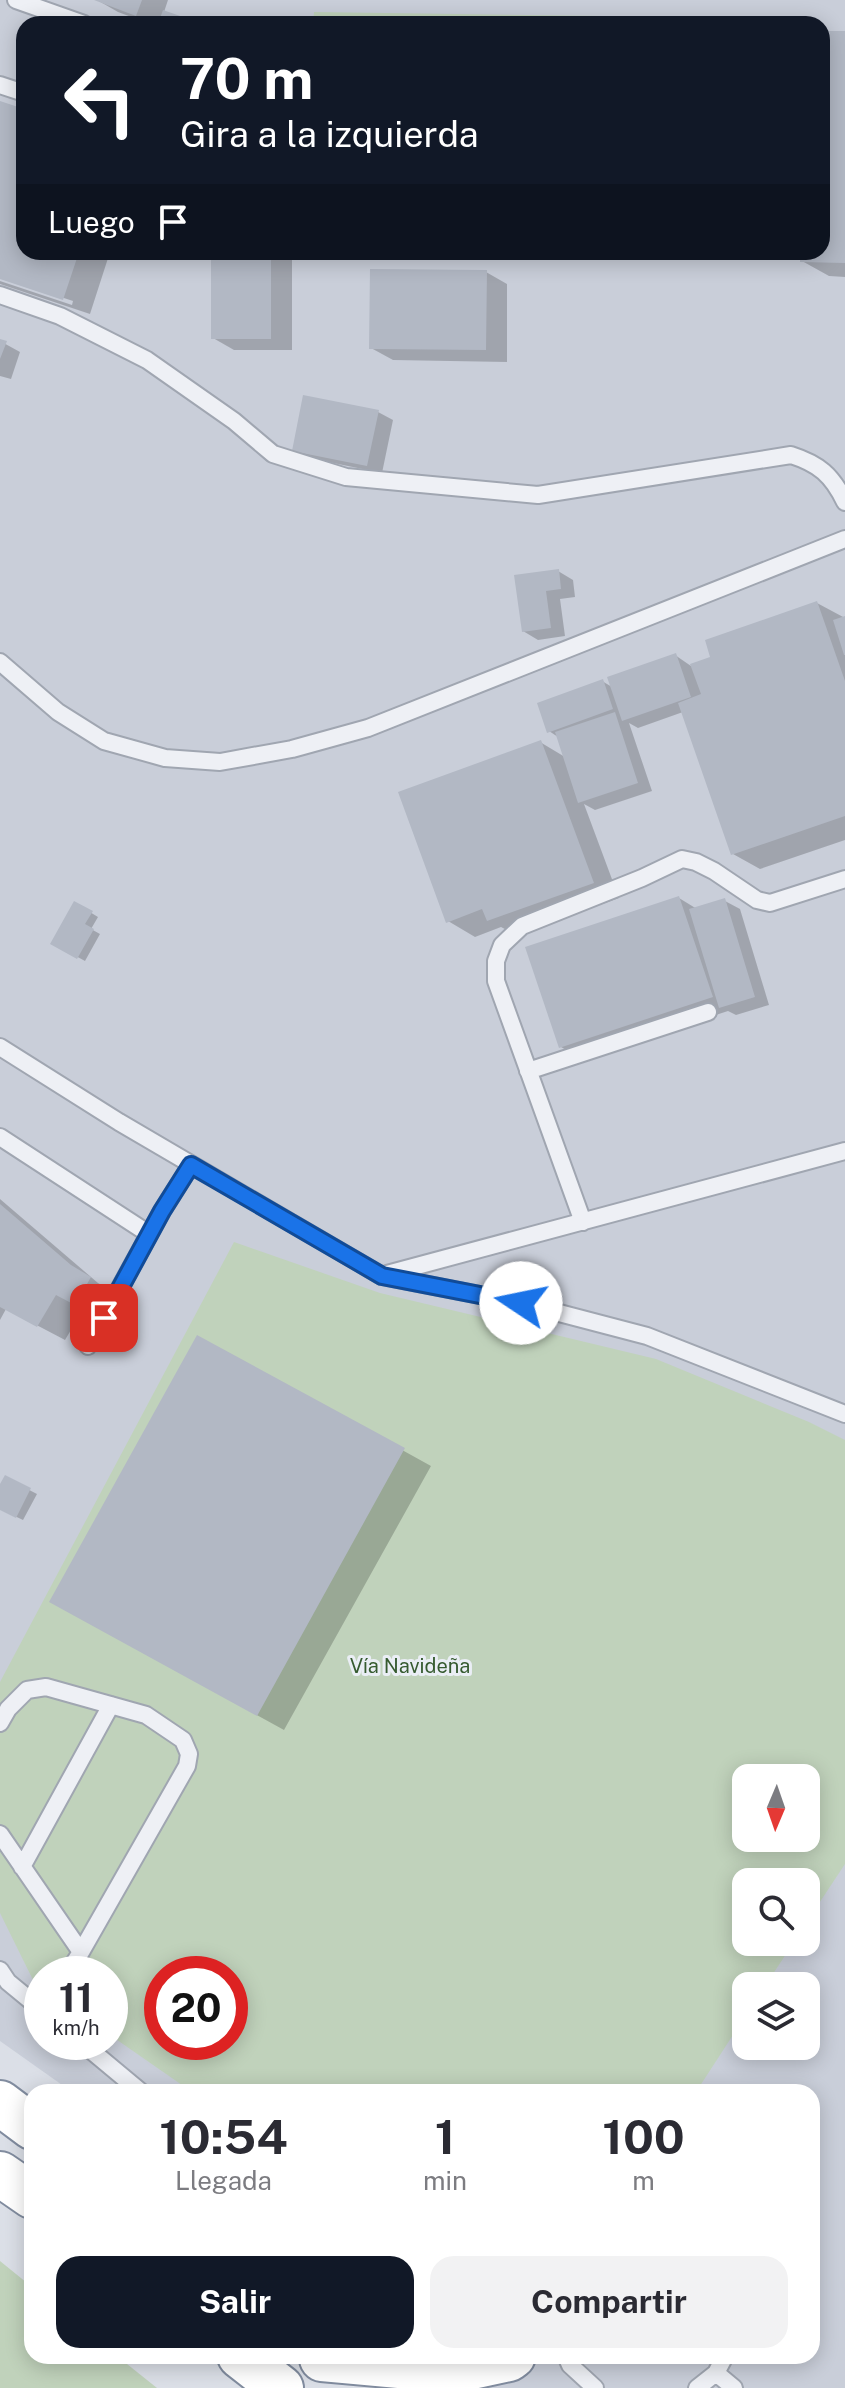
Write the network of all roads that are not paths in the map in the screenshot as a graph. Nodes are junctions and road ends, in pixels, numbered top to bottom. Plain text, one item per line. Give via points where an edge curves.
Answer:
1 (16, 0) edge
2 (61, 16) edge
3 (0, 295) edge
4 (845, 502) edge
5 (845, 539) edge
6 (0, 662) edge
7 (845, 879) edge
8 (708, 1012) dead end
9 (0, 1047) edge
10 (528, 1071) junction
11 (0, 1137) edge
12 (845, 1151) edge
13 (191, 1165) junction
14 (583, 1222) junction
15 (149, 1234) junction
16 (382, 1276) junction
17 (88, 1346) dead end
18 (845, 1414) edge
19 (111, 1705) junction
20 (0, 1723) edge
21 (0, 1834) edge
22 (22, 1867) junction
23 (81, 1952) junction
24 (78, 1956) edge
25 (0, 1970) edge
26 (24, 1995) edge
27 (103, 2060) edge
28 (131, 2084) edge
29 (0, 2103) edge
30 (24, 2121) edge
31 (0, 2174) edge
32 (24, 2190) edge
33 (250, 2364) edge
34 (328, 2364) edge
35 (381, 2364) edge
36 (486, 2364) edge
37 (570, 2364) edge
38 (721, 2364) edge
39 (716, 2373) junction
40 (281, 2388) edge
41 (358, 2388) edge
42 (595, 2388) edge
43 (697, 2388) edge
44 (734, 2388) edge

1 - 2 lane
3 - 4 lane via 60,316 147,360 273,454 346,477 538,495 791,455 813,462 836,482
5 - 6 lane via 368,728 220,762 165,758 104,741 58,712
7 - 10 lane via 770,903 682,859 522,926 502,945 496,981
8 - 10 lane
9 - 13 lane
10 - 14 lane
11 - 15 lane
12 - 14 lane
13 - 15 lane
13 - 16 lane
14 - 16 lane
15 - 17 lane
16 - 18 lane via 521,1303 647,1336
19 - 20 lane via 46,1687 27,1690
19 - 22 lane
19 - 23 lane via 146,1715 183,1740 189,1754
21 - 22 lane
22 - 23 lane
23 - 24 lane
25 - 26 lane
27 - 28 lane
29 - 30 highway
31 - 32 highway
33 - 40 highway
34 - 41 highway
35 - 36 highway via 453,2371
37 - 42 lane
38 - 39 lane
39 - 43 lane
39 - 44 lane

